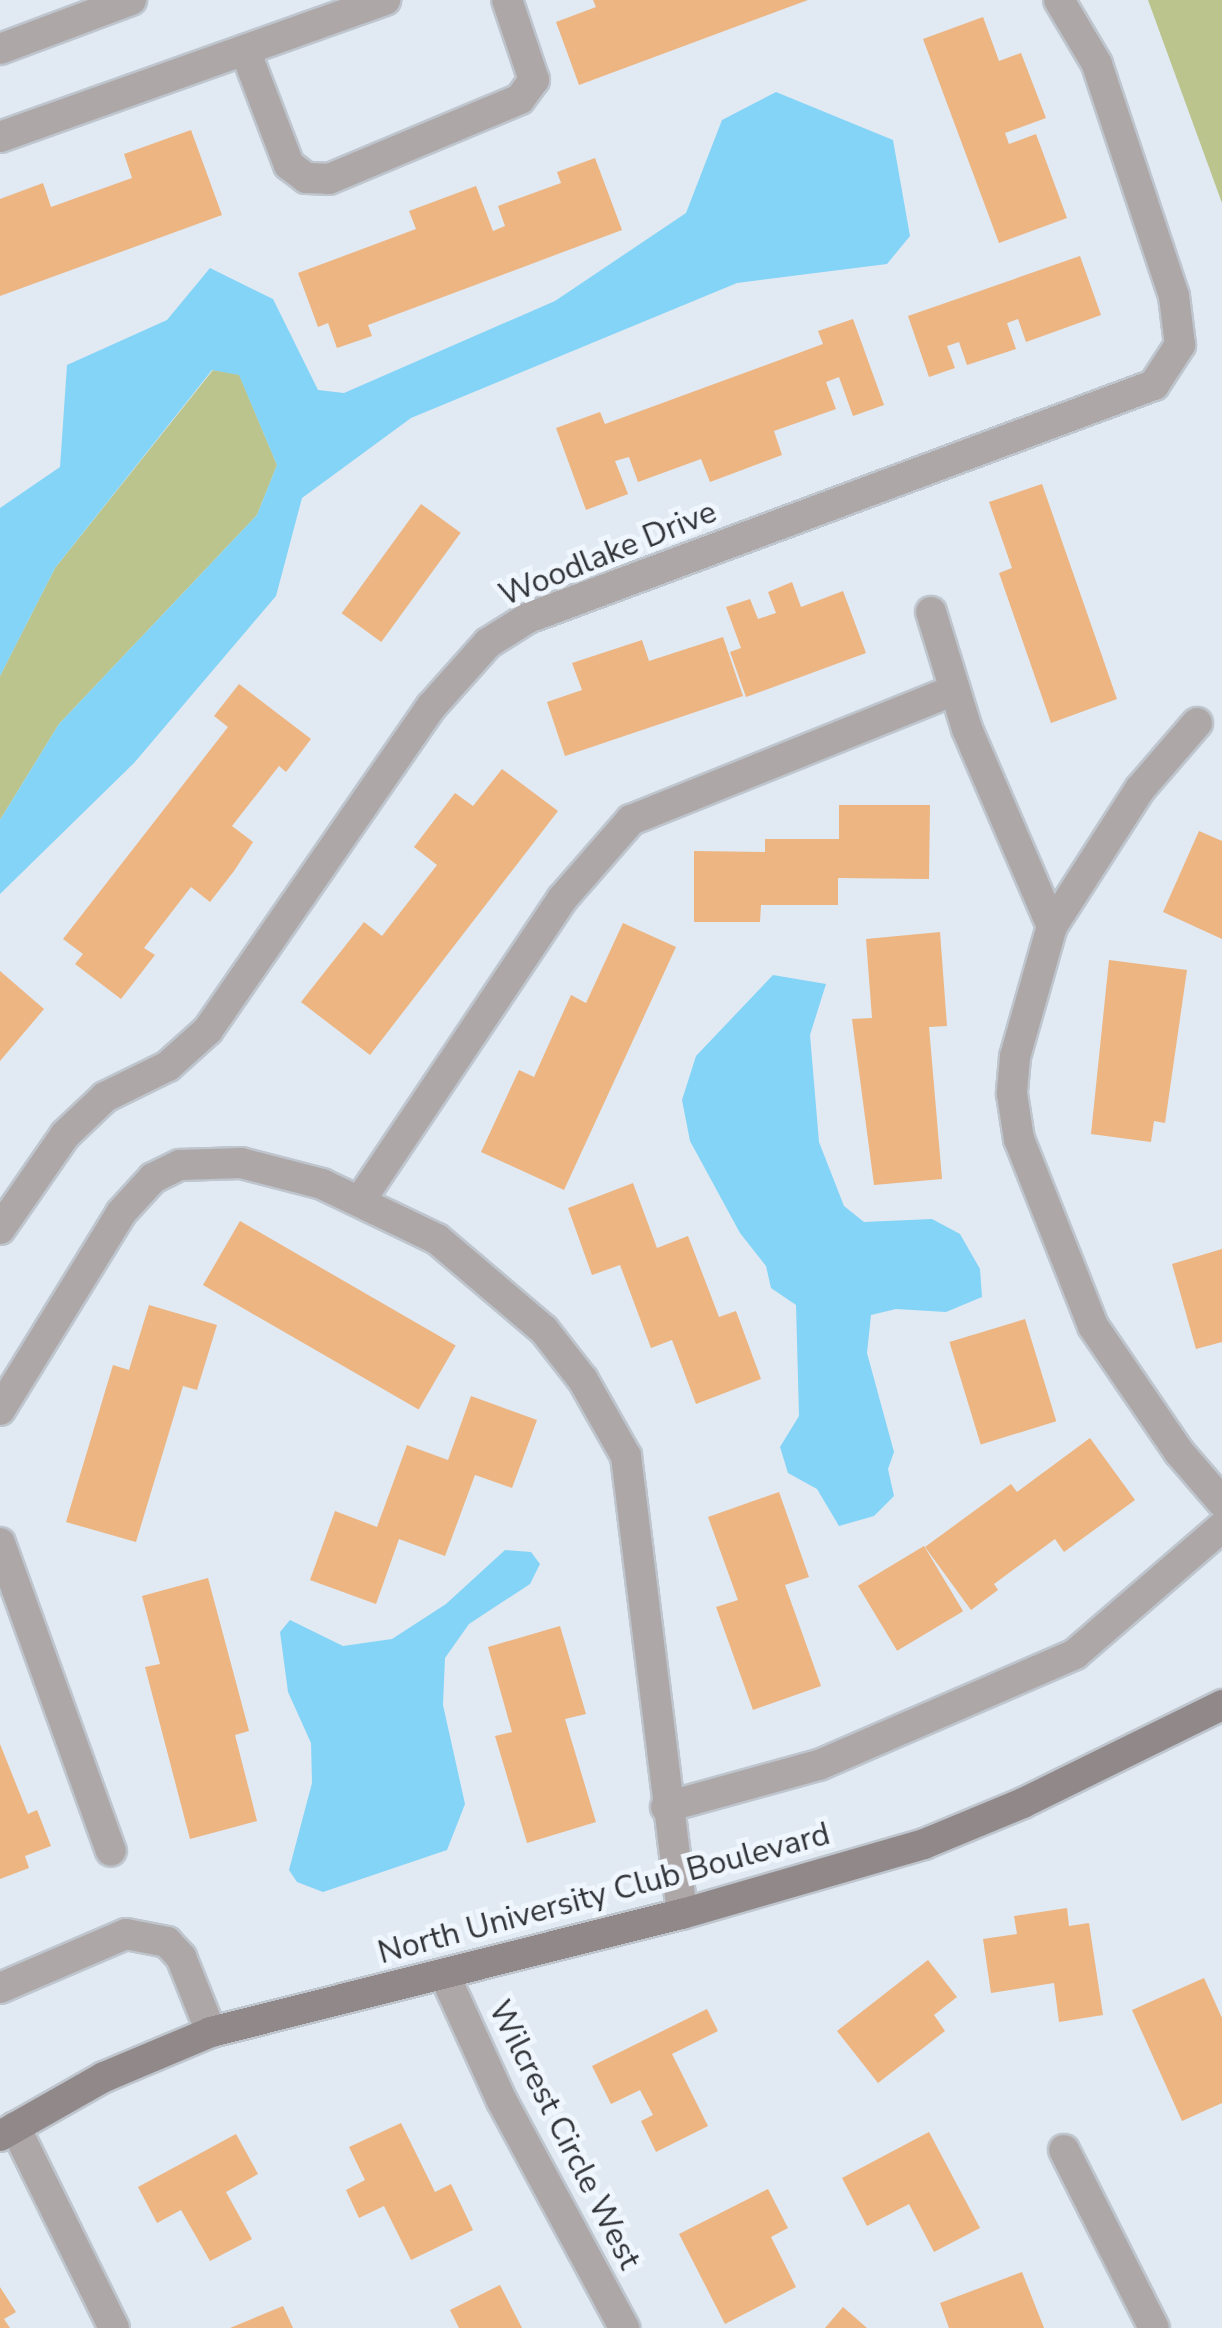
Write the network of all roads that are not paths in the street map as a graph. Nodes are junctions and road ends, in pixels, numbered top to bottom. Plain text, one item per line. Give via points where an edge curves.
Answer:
1 (131, 0) edge
2 (384, 0) edge
3 (507, 0) edge
4 (1059, 0) edge
5 (0, 49) edge
6 (244, 50) junction
7 (0, 137) edge
8 (931, 612) dead end
9 (955, 690) junction
10 (1198, 723) dead end
11 (1052, 926) junction
12 (362, 1198) junction
13 (0, 1229) edge
14 (0, 1410) edge
15 (1222, 1502) edge
16 (1222, 1527) edge
17 (0, 1543) edge
18 (1222, 1705) edge
19 (666, 1808) junction
20 (111, 1851) dead end
21 (682, 1914) junction
22 (444, 1974) junction
23 (0, 1988) edge
24 (211, 2032) junction
25 (7, 2132) edge
26 (1064, 2150) dead end
27 (114, 2328) edge
28 (624, 2328) edge
29 (1154, 2328) edge

1 - 5 street
2 - 6 street
3 - 6 street via 534,80 520,100 329,179 306,178 288,165
4 - 13 street, Woodlake Drive via 1097,64 1155,223 1180,345 1154,386 528,618 488,643 431,707 208,1030 168,1066 105,1096 66,1135
6 - 7 street
8 - 9 street
9 - 11 street
9 - 12 street via 631,820 562,899
10 - 11 street via 1140,789
11 - 15 street via 1015,1057 1020,1139 1093,1326 1179,1452
12 - 14 street via 241,1163 203,1161 153,1178 121,1213
12 - 19 street via 411,1221 510,1296 583,1380 626,1456
16 - 19 street via 1075,1654 818,1765
17 - 20 street
18 - 21 street, North University Club Boulevard via 924,1844
19 - 21 street
21 - 22 street, North University Club Boulevard
22 - 24 street, North University Club Boulevard
22 - 28 street, Wilcrest Circle West via 502,2101
23 - 24 street via 126,1934 167,1942 180,1957
24 - 25 street, North University Club Boulevard via 104,2077
25 - 27 street
26 - 29 street

